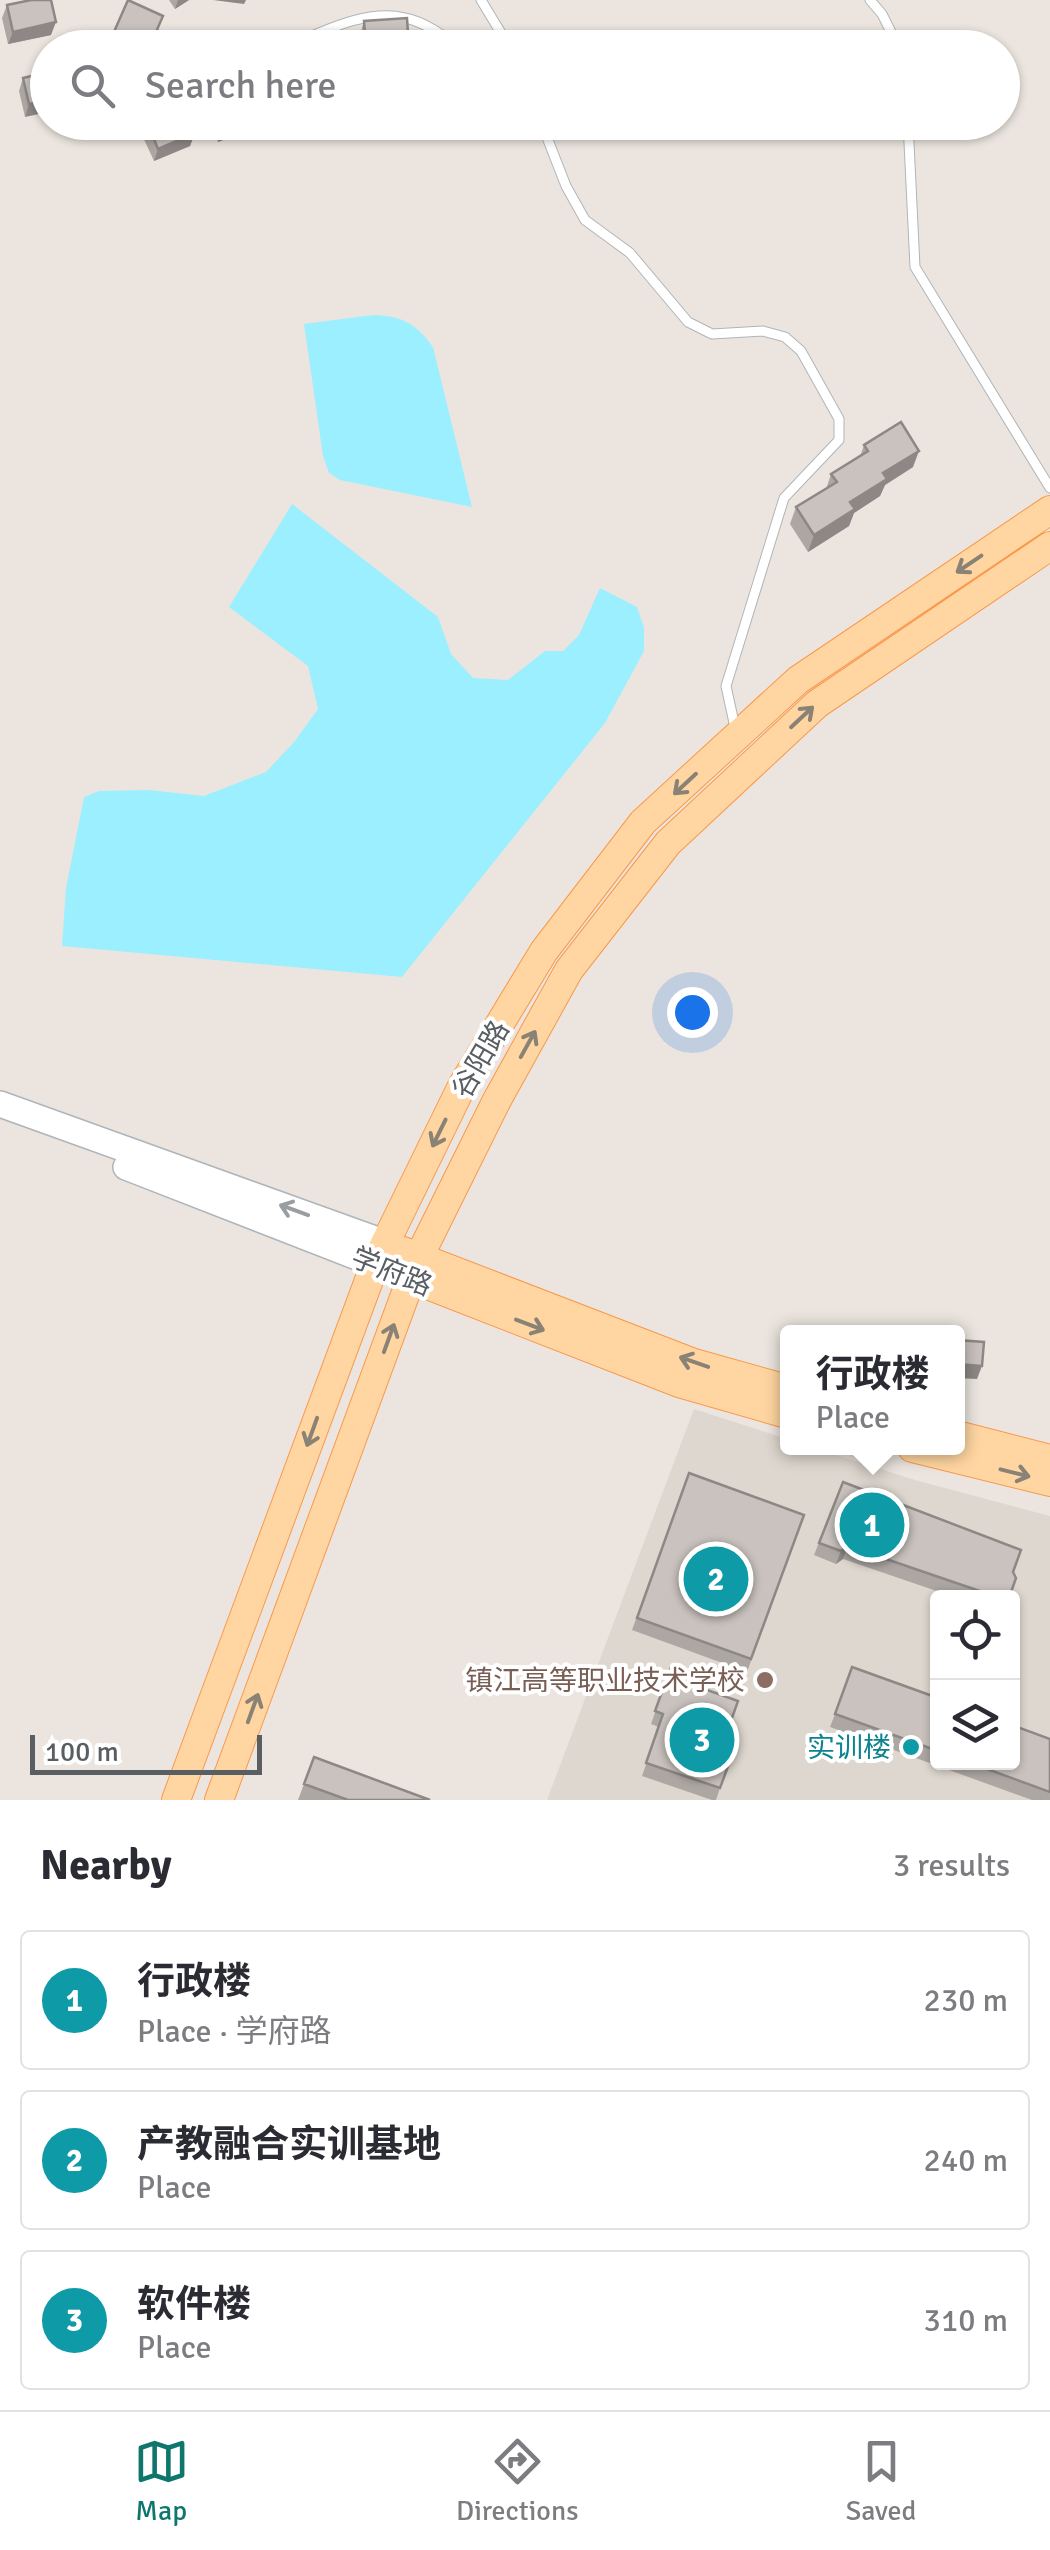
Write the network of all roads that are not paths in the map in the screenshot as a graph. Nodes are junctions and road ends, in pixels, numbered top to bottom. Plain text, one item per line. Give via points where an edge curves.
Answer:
1 (481, 0) edge
2 (870, 0) edge
3 (336, 30) edge
4 (432, 30) edge
5 (499, 30) edge
6 (890, 30) edge
7 (549, 140) edge
8 (909, 140) edge
9 (1050, 488) edge
10 (1050, 510) edge
11 (1050, 546) edge
12 (736, 736) junction
13 (0, 1104) edge
14 (0, 1118) edge
15 (380, 1254) junction
16 (415, 1268) junction
17 (780, 1388) edge
18 (780, 1412) edge
19 (965, 1437) edge
20 (940, 1455) edge
21 (1050, 1459) edge
22 (1050, 1482) edge
23 (176, 1800) edge
24 (219, 1800) edge

1 - 5 lane
2 - 6 lane
3 - 4 lane via 377,16 404,17
7 - 12 lane via 586,220 630,253 688,322 712,334 763,331 785,337 801,351 838,419 840,440 784,498 726,686
8 - 9 lane via 915,267
10 -> 12 main road, 谷阳路 via 798,680
16 -> 11 main road, 谷阳路 via 569,970 668,843 816,704
12 -> 15 main road, 谷阳路 via 643,822 544,951 462,1086
15 -> 13 main road, 学府路
14 - 15 main road, 学府路
15 - 16 main road, 学府路
15 -> 23 main road, 谷阳路
17 -> 16 main road, 学府路
16 -> 18 main road, 学府路 via 680,1382
24 -> 16 main road, 谷阳路
19 - 21 main road
20 -> 22 main road

